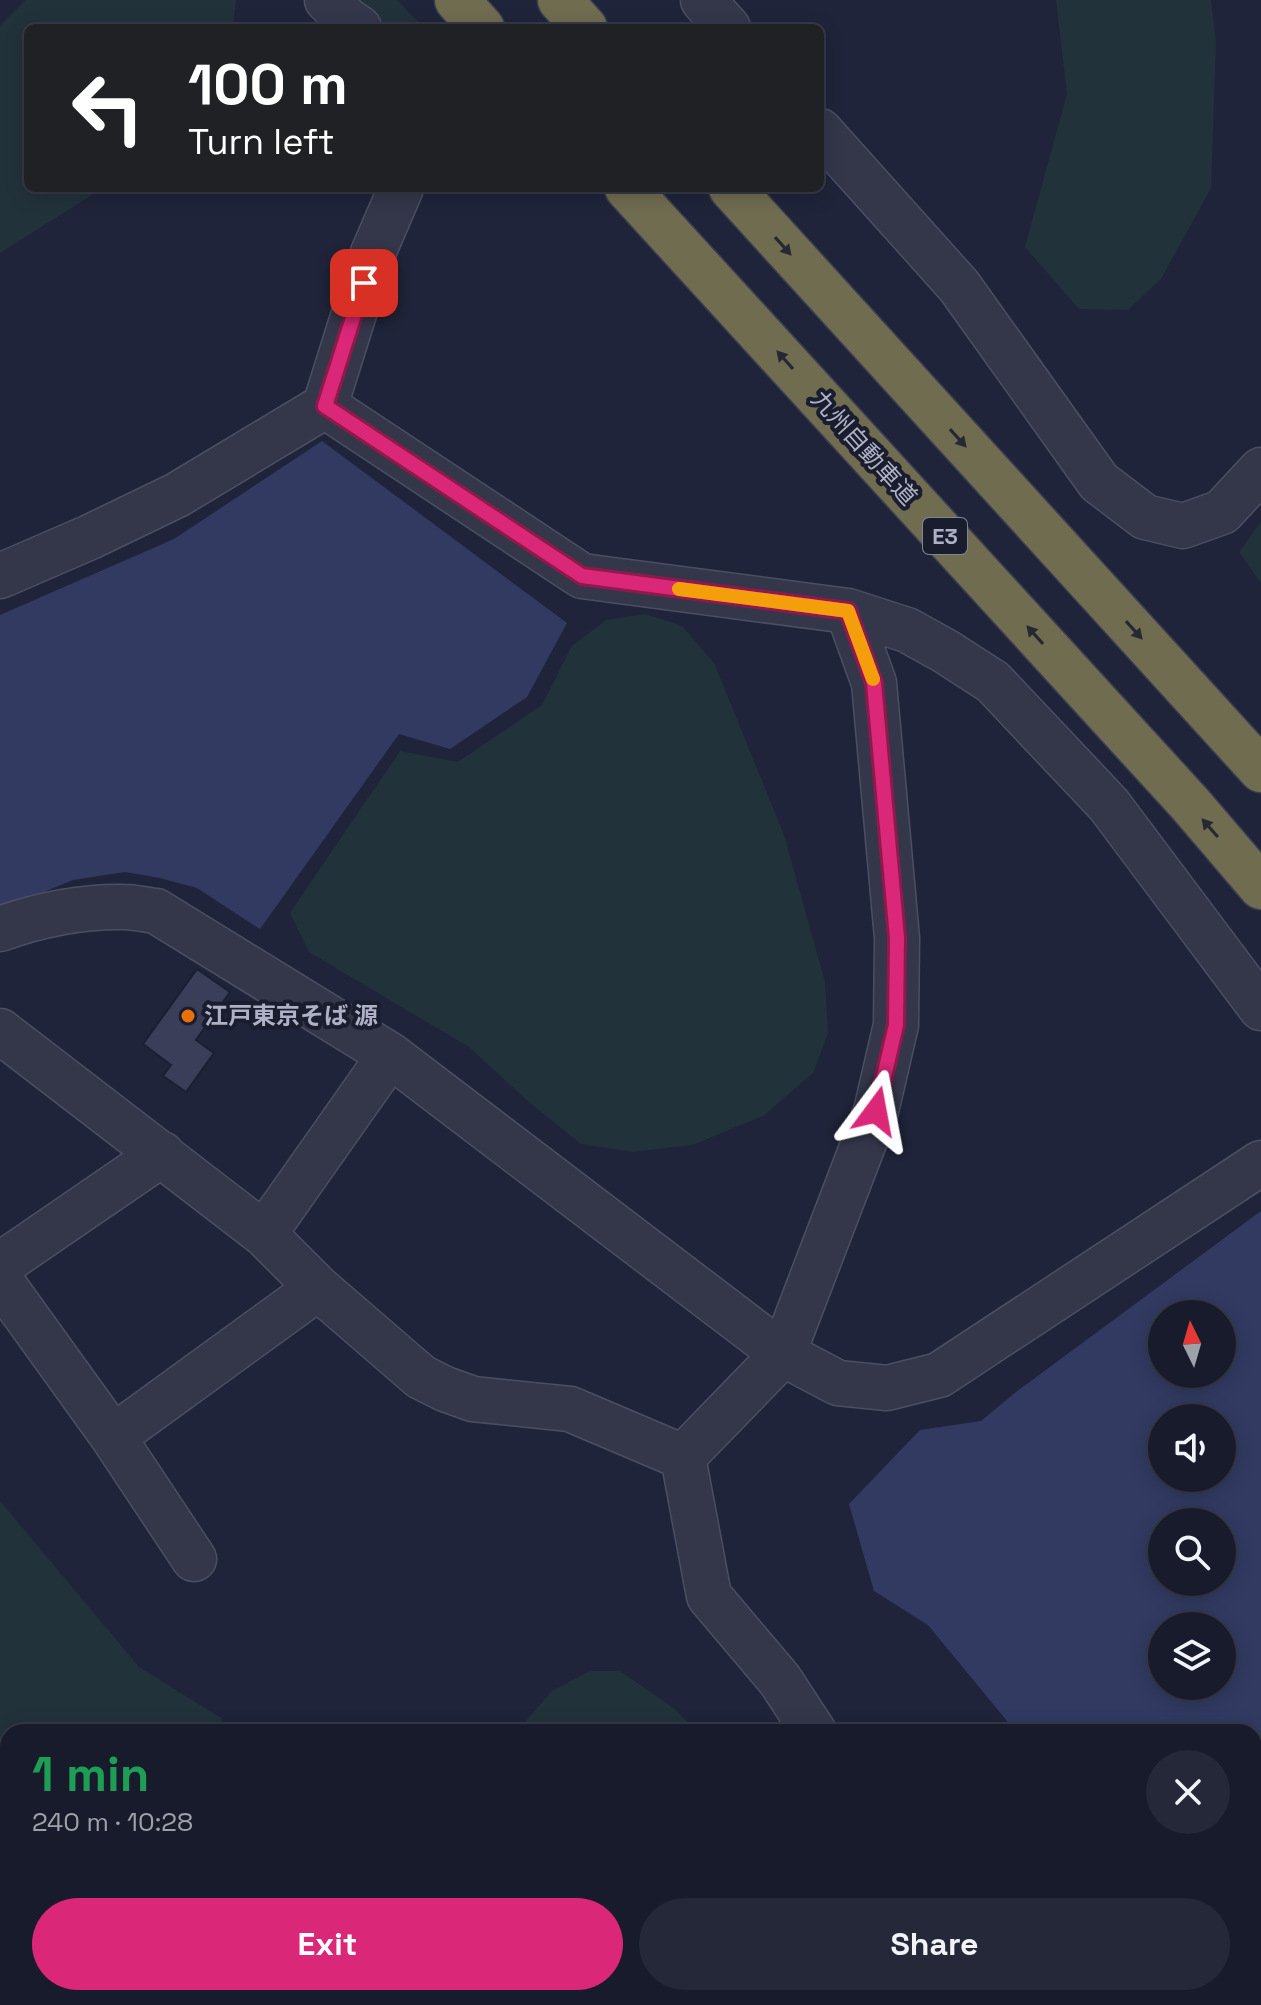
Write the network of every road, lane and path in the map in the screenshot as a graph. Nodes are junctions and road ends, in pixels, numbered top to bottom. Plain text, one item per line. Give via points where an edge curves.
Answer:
1 (327, 0) edge
2 (457, 0) edge
3 (560, 0) edge
4 (703, 0) edge
5 (353, 24) edge
6 (478, 24) edge
7 (581, 24) edge
8 (724, 24) edge
9 (824, 135) edge
10 (399, 192) edge
11 (631, 192) edge
12 (735, 192) edge
13 (325, 406) junction
14 (1261, 470) edge
15 (0, 576) edge
16 (848, 611) junction
17 (1261, 770) edge
18 (1261, 887) edge
19 (0, 929) edge
20 (1261, 1008) edge
21 (0, 1031) edge
22 (390, 1055) junction
23 (162, 1154) junction
24 (1261, 1163) edge
25 (264, 1234) junction
26 (0, 1265) edge
27 (0, 1280) edge
28 (318, 1288) junction
29 (783, 1354) junction
30 (113, 1437) junction
31 (683, 1457) junction
32 (194, 1559) dead end
33 (809, 1724) edge

1 - 5 street
2 - 6 highway
3 - 7 highway
4 - 8 street
9 - 14 street via 959,286 1099,482 1145,517 1183,526 1222,512
10 - 13 street via 373,253
18 -> 11 highway, 九州自動車道 / E3
12 -> 17 highway
13 - 15 street via 177,495
13 - 16 street via 582,576
16 - 20 street via 907,630 993,682 1109,805
16 - 29 street via 874,683 897,938 896,1025 876,1111
19 - 22 street via 68,911 156,911
21 - 23 street
22 - 25 street
22 - 29 street
23 - 25 street
23 - 26 street
24 - 29 street via 939,1375 887,1388 838,1383
25 - 28 street
27 - 30 street
28 - 30 street
28 - 31 street via 421,1377 445,1389 473,1399 570,1409
29 - 31 street
30 - 32 street
31 - 33 street via 709,1596 780,1680

